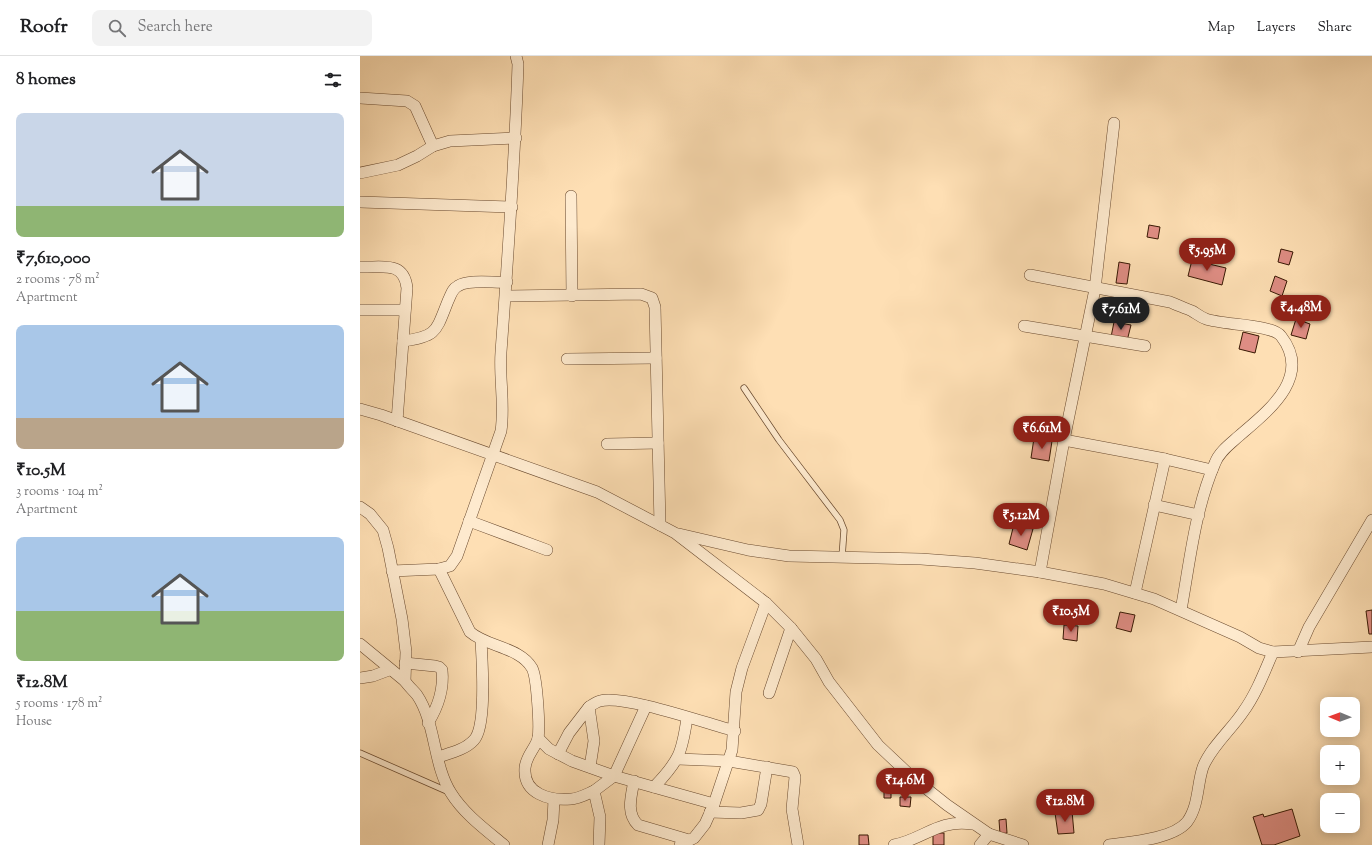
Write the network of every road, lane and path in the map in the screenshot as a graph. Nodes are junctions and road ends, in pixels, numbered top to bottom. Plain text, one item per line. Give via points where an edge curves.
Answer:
1 (516, 56) edge
2 (360, 98) edge
3 (1114, 123) dead end
4 (516, 138) junction
5 (433, 146) junction
6 (360, 173) edge
7 (571, 196) dead end
8 (360, 202) edge
9 (512, 207) junction
10 (360, 267) edge
11 (1030, 275) dead end
12 (507, 282) junction
13 (1095, 288) junction
14 (506, 296) junction
15 (572, 296) junction
16 (360, 310) edge
17 (405, 310) junction
18 (1024, 326) dead end
19 (1085, 335) junction
20 (403, 340) junction
21 (1145, 346) dead end
22 (656, 358) junction
23 (567, 359) dead end
24 (744, 388) dead end
25 (360, 409) edge
26 (397, 421) junction
27 (1064, 440) junction
28 (658, 443) junction
29 (607, 444) dead end
30 (492, 454) junction
31 (1165, 458) junction
32 (1212, 470) junction
33 (1154, 505) junction
34 (360, 507) edge
35 (1199, 515) junction
36 (1372, 520) edge
37 (469, 521) junction
38 (660, 525) junction
39 (675, 533) junction
40 (547, 550) dead end
41 (842, 557) junction
42 (439, 569) junction
43 (392, 571) junction
44 (1040, 572) junction
45 (1136, 593) junction
46 (766, 603) junction
47 (1181, 610) junction
48 (791, 628) junction
49 (481, 640) junction
50 (360, 644) edge
51 (1372, 647) edge
52 (1273, 652) junction
53 (1298, 652) junction
54 (406, 663) junction
55 (389, 670) junction
56 (360, 678) edge
57 (404, 681) junction
58 (769, 693) dead end
59 (646, 706) junction
60 (589, 707) junction
61 (687, 718) junction
62 (428, 723) junction
63 (735, 731) junction
64 (538, 738) junction
65 (360, 753) edge
66 (558, 754) junction
67 (438, 757) junction
68 (678, 759) junction
69 (729, 761) junction
70 (590, 767) junction
71 (767, 767) junction
72 (614, 776) junction
73 (634, 781) junction
74 (654, 787) junction
75 (594, 791) junction
76 (451, 793) junction
77 (554, 799) junction
78 (712, 808) junction
79 (974, 824) junction
80 (989, 834) junction
81 (914, 842) edge
82 (684, 843) edge
83 (504, 845) edge
84 (548, 845) edge
85 (599, 845) edge
86 (798, 845) edge
87 (894, 845) edge
88 (980, 845) edge
89 (1022, 845) edge
90 (1109, 845) edge

1 - 4 street
2 - 5 street via 407,101 415,106
3 - 13 street
4 - 5 street via 450,141
4 - 9 street
5 - 6 street via 398,165
7 - 15 street
8 - 9 street
9 - 12 street
10 - 17 street via 389,267 399,270 406,278
11 - 13 street
12 - 14 street
12 - 20 street via 465,283 458,286 453,290 432,334
13 - 19 street
13 - 32 street via 1170,302 1205,319 1267,329 1281,334 1292,356 1293,370 1289,384 1270,408 1224,450
14 - 15 street
14 - 30 street via 500,370 504,412 501,430
15 - 22 street via 641,294 652,298 655,307
16 - 17 street
17 - 20 street
18 - 19 street
19 - 21 street
19 - 27 street
20 - 26 street
22 - 23 street
22 - 28 street
24 - 41 lane via 840,520 844,530
25 - 26 street
26 - 30 street
27 - 31 street
27 - 44 street
28 - 29 street
28 - 38 street
30 - 37 street
30 - 38 street via 597,492
31 - 32 street
31 - 33 street
32 - 35 street
33 - 35 street
33 - 45 street
34 - 43 street via 370,514 383,530
35 - 47 street
36 - 53 street via 1309,627
37 - 40 street
37 - 42 street via 457,556 450,566
38 - 39 street
39 - 41 street via 748,550 789,556
39 - 46 street
41 - 44 street via 974,563
42 - 43 street
42 - 49 street via 470,632
43 - 54 street via 402,620
44 - 45 street
45 - 47 street
46 - 48 street
46 - 63 street via 736,692
47 - 52 street via 1259,648
48 - 58 street
48 - 79 street via 878,745 913,778
49 - 64 street via 506,649 526,661 533,669
49 - 67 street via 482,701 475,739 466,747
50 - 55 street
51 - 53 street
52 - 53 street
52 - 90 street via 1260,683 1244,711 1209,755 1203,767 1194,807 1186,822 1174,831 1154,838
54 - 57 street
54 - 62 street via 435,666 442,670 440,700
55 - 56 street
55 - 57 street
57 - 62 street via 417,696
59 - 60 street via 620,701 600,701
59 - 61 street
59 - 72 street
60 - 66 street via 569,733
60 - 70 street via 594,741
61 - 63 street
61 - 68 street
62 - 67 street
63 - 69 street
64 - 66 street
64 - 77 street via 528,756 525,770 530,785 537,794
65 - 76 lane
66 - 70 street
67 - 76 street
68 - 69 street
68 - 74 street
69 - 71 street
69 - 78 street
70 - 72 street
71 - 78 street via 758,810 741,813
71 - 86 street via 793,772 795,776 792,809
72 - 73 street
72 - 75 street
73 - 74 street
73 - 82 street via 630,804 633,820 638,825
74 - 78 street
75 - 77 street via 572,799
75 - 85 street via 600,817
76 - 83 street via 462,808
77 - 84 street
78 - 82 street via 705,824 694,838
79 - 80 street
79 - 81 street via 946,824
80 - 88 street
80 - 89 street
81 - 87 street

